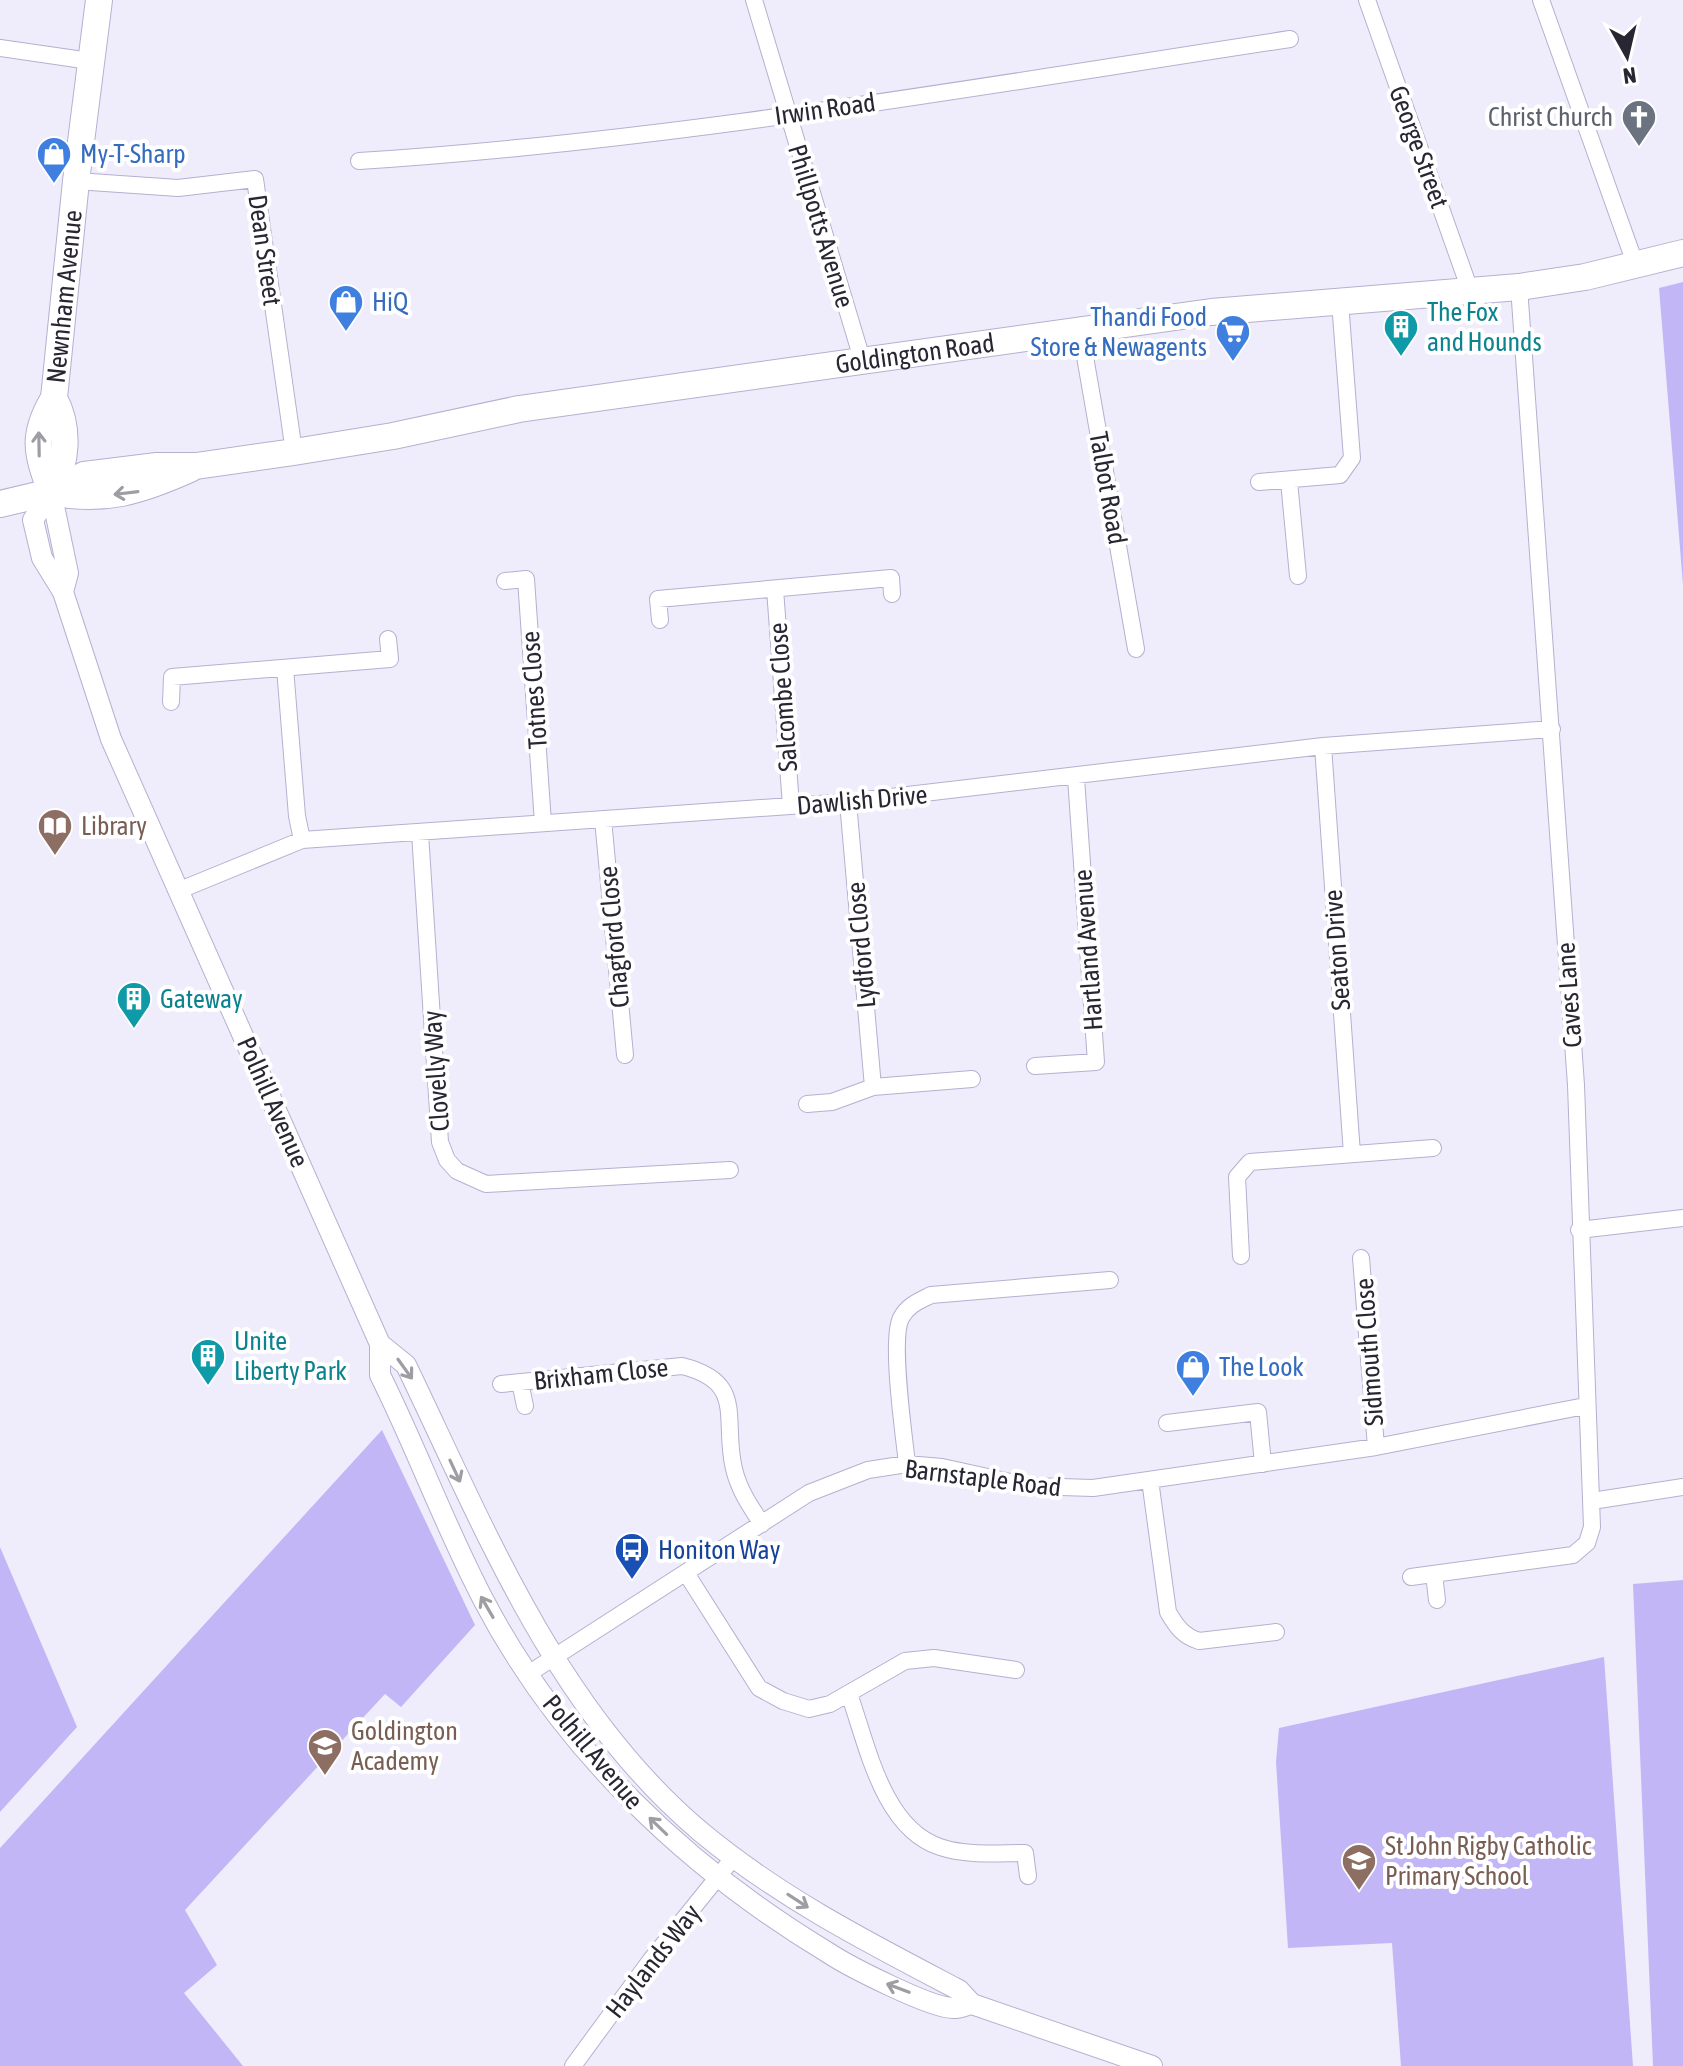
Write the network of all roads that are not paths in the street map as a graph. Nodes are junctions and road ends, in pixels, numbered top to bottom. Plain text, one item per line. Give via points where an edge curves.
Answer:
1 (99, 0) edge
2 (754, 0) edge
3 (1367, 0) edge
4 (1541, 0) edge
5 (1290, 39) dead end
6 (0, 48) edge
7 (90, 61) junction
8 (788, 114) junction
9 (359, 161) dead end
10 (76, 181) junction
11 (1683, 253) edge
12 (1636, 266) junction
13 (1519, 287) junction
14 (1471, 293) junction
15 (1340, 302) junction
16 (1080, 328) junction
17 (862, 359) junction
18 (294, 452) junction
19 (1289, 481) junction
20 (1259, 482) dead end
21 (51, 492) junction
22 (0, 504) edge
23 (1298, 576) dead end
24 (505, 581) dead end
25 (775, 589) junction
26 (892, 594) dead end
27 (660, 620) dead end
28 (388, 639) dead end
29 (1136, 649) dead end
30 (285, 668) junction
31 (171, 702) dead end
32 (1552, 729) junction
33 (1323, 746) junction
34 (1076, 778) junction
35 (848, 802) junction
36 (791, 806) junction
37 (603, 819) junction
38 (543, 823) junction
39 (420, 833) junction
40 (302, 840) junction
41 (180, 890) junction
42 (625, 1055) dead end
43 (1035, 1066) dead end
44 (972, 1079) dead end
45 (873, 1087) junction
46 (807, 1104) dead end
47 (1433, 1148) dead end
48 (1352, 1154) junction
49 (730, 1170) dead end
50 (1683, 1218) edge
51 (1579, 1230) junction
52 (1241, 1256) dead end
53 (1361, 1258) dead end
54 (1110, 1280) dead end
55 (380, 1344) junction
56 (520, 1382) junction
57 (501, 1384) dead end
58 (525, 1406) dead end
59 (1585, 1406) junction
60 (1167, 1423) dead end
61 (1376, 1447) junction
62 (907, 1464) junction
63 (1263, 1464) junction
64 (1150, 1480) junction
65 (1683, 1487) edge
66 (1592, 1501) junction
67 (762, 1524) junction
68 (686, 1573) junction
69 (1434, 1574) junction
70 (1411, 1577) dead end
71 (1437, 1600) dead end
72 (1276, 1632) dead end
73 (553, 1656) junction
74 (1016, 1670) dead end
75 (528, 1674) junction
76 (849, 1694) junction
77 (734, 1857) junction
78 (1028, 1876) dead end
79 (716, 1879) junction
80 (972, 2004) junction
81 (573, 2066) edge
82 (1152, 2066) edge

1 - 7 main road, Newnham Avenue
2 - 8 street, Phillpotts Avenue
3 - 14 street, George Street
4 - 12 street
5 - 8 street, Irwin Road
6 - 7 street
7 - 10 main road, Newnham Avenue
8 - 9 street, Irwin Road via 492,151
8 - 17 street, Phillpotts Avenue
10 - 18 street, Dean Street via 178,188 255,179
10 - 21 main road, Newnham Avenue via 54,398 64,416 62,473
11 - 12 main road, Goldington Road
12 - 13 main road, Goldington Road
13 - 14 main road, Goldington Road
13 - 32 street, Caves Lane
14 - 15 main road, Goldington Road
15 - 16 main road, Goldington Road
15 - 19 street via 1352,458 1340,475
16 - 17 main road, Goldington Road
16 - 29 street, Talbot Road
17 - 18 main road, Goldington Road via 519,409
18 - 21 main road, Goldington Road via 84,475
19 - 20 street
19 - 23 street
21 - 22 main road, Goldington Road
21 - 41 street, Polhill Avenue via 33,520 42,558 63,592 111,739
24 - 38 street, Totnes Close via 526,579
25 - 26 street, Salcombe Close via 891,578
25 - 27 street, Salcombe Close via 658,599
25 - 36 street, Salcombe Close
28 - 30 street via 390,659
30 - 31 street via 172,677
30 - 40 street
32 - 33 street, Dawlish Drive
32 - 51 street, Caves Lane via 1576,1085
33 - 34 street, Dawlish Drive
33 - 48 street, Seaton Drive
34 - 35 street, Dawlish Drive
34 - 43 street, Hartland Avenue via 1096,1062
35 - 36 street, Dawlish Drive
35 - 45 street, Lydford Close
36 - 37 street, Dawlish Drive
37 - 38 street, Dawlish Drive
37 - 42 street, Chagford Close
38 - 39 street, Dawlish Drive
39 - 40 street, Dawlish Drive
39 - 49 street, Clovelly Way via 440,1142 447,1160 470,1180 507,1185
40 - 41 street, Dawlish Drive
41 - 55 street, Polhill Avenue
44 - 45 street
45 - 46 street via 832,1102
47 - 48 street
48 - 52 street via 1250,1162 1237,1177
50 - 51 street
51 - 59 street, Caves Lane
53 - 61 street, Sidmouth Close
54 - 62 street via 931,1295 912,1304 900,1320 897,1344
55 -> 73 street, Polhill Avenue via 406,1365 511,1587
75 -> 55 street, Polhill Avenue via 453,1539 380,1375
56 - 57 street, Brixham Close
56 - 58 street, Brixham Close
56 - 67 street, Brixham Close via 682,1366 708,1372 728,1404 740,1491
59 - 61 street, Barnstaple Road
59 - 66 street, Caves Lane
60 - 63 street via 1258,1412
61 - 63 street, Barnstaple Road
62 - 64 street, Barnstaple Road via 1063,1490
62 - 67 street, Barnstaple Road via 868,1470 809,1493
63 - 64 street, Barnstaple Road
64 - 72 street via 1168,1612 1177,1627 1199,1641
65 - 66 street
66 - 69 street, Caves Lane via 1587,1543 1573,1555
67 - 68 street, Barnstaple Road
68 - 73 street, Barnstaple Road
68 - 76 street via 759,1688 809,1709
69 - 70 street, Caves Lane
69 - 71 street
73 - 75 street, Barnstaple Road
73 - 77 street, Polhill Avenue via 636,1766 699,1831
74 - 76 street via 934,1658 905,1661
79 -> 75 street, Polhill Avenue via 614,1782
76 - 78 street via 890,1804 912,1830 937,1847 1025,1853
77 - 79 street, Haylands Way
77 -> 80 street, Polhill Avenue via 839,1927 959,1990
80 -> 79 street, Polhill Avenue via 952,2008 884,1983 775,1921
79 - 81 street, Haylands Way
80 - 82 street, Polhill Avenue

